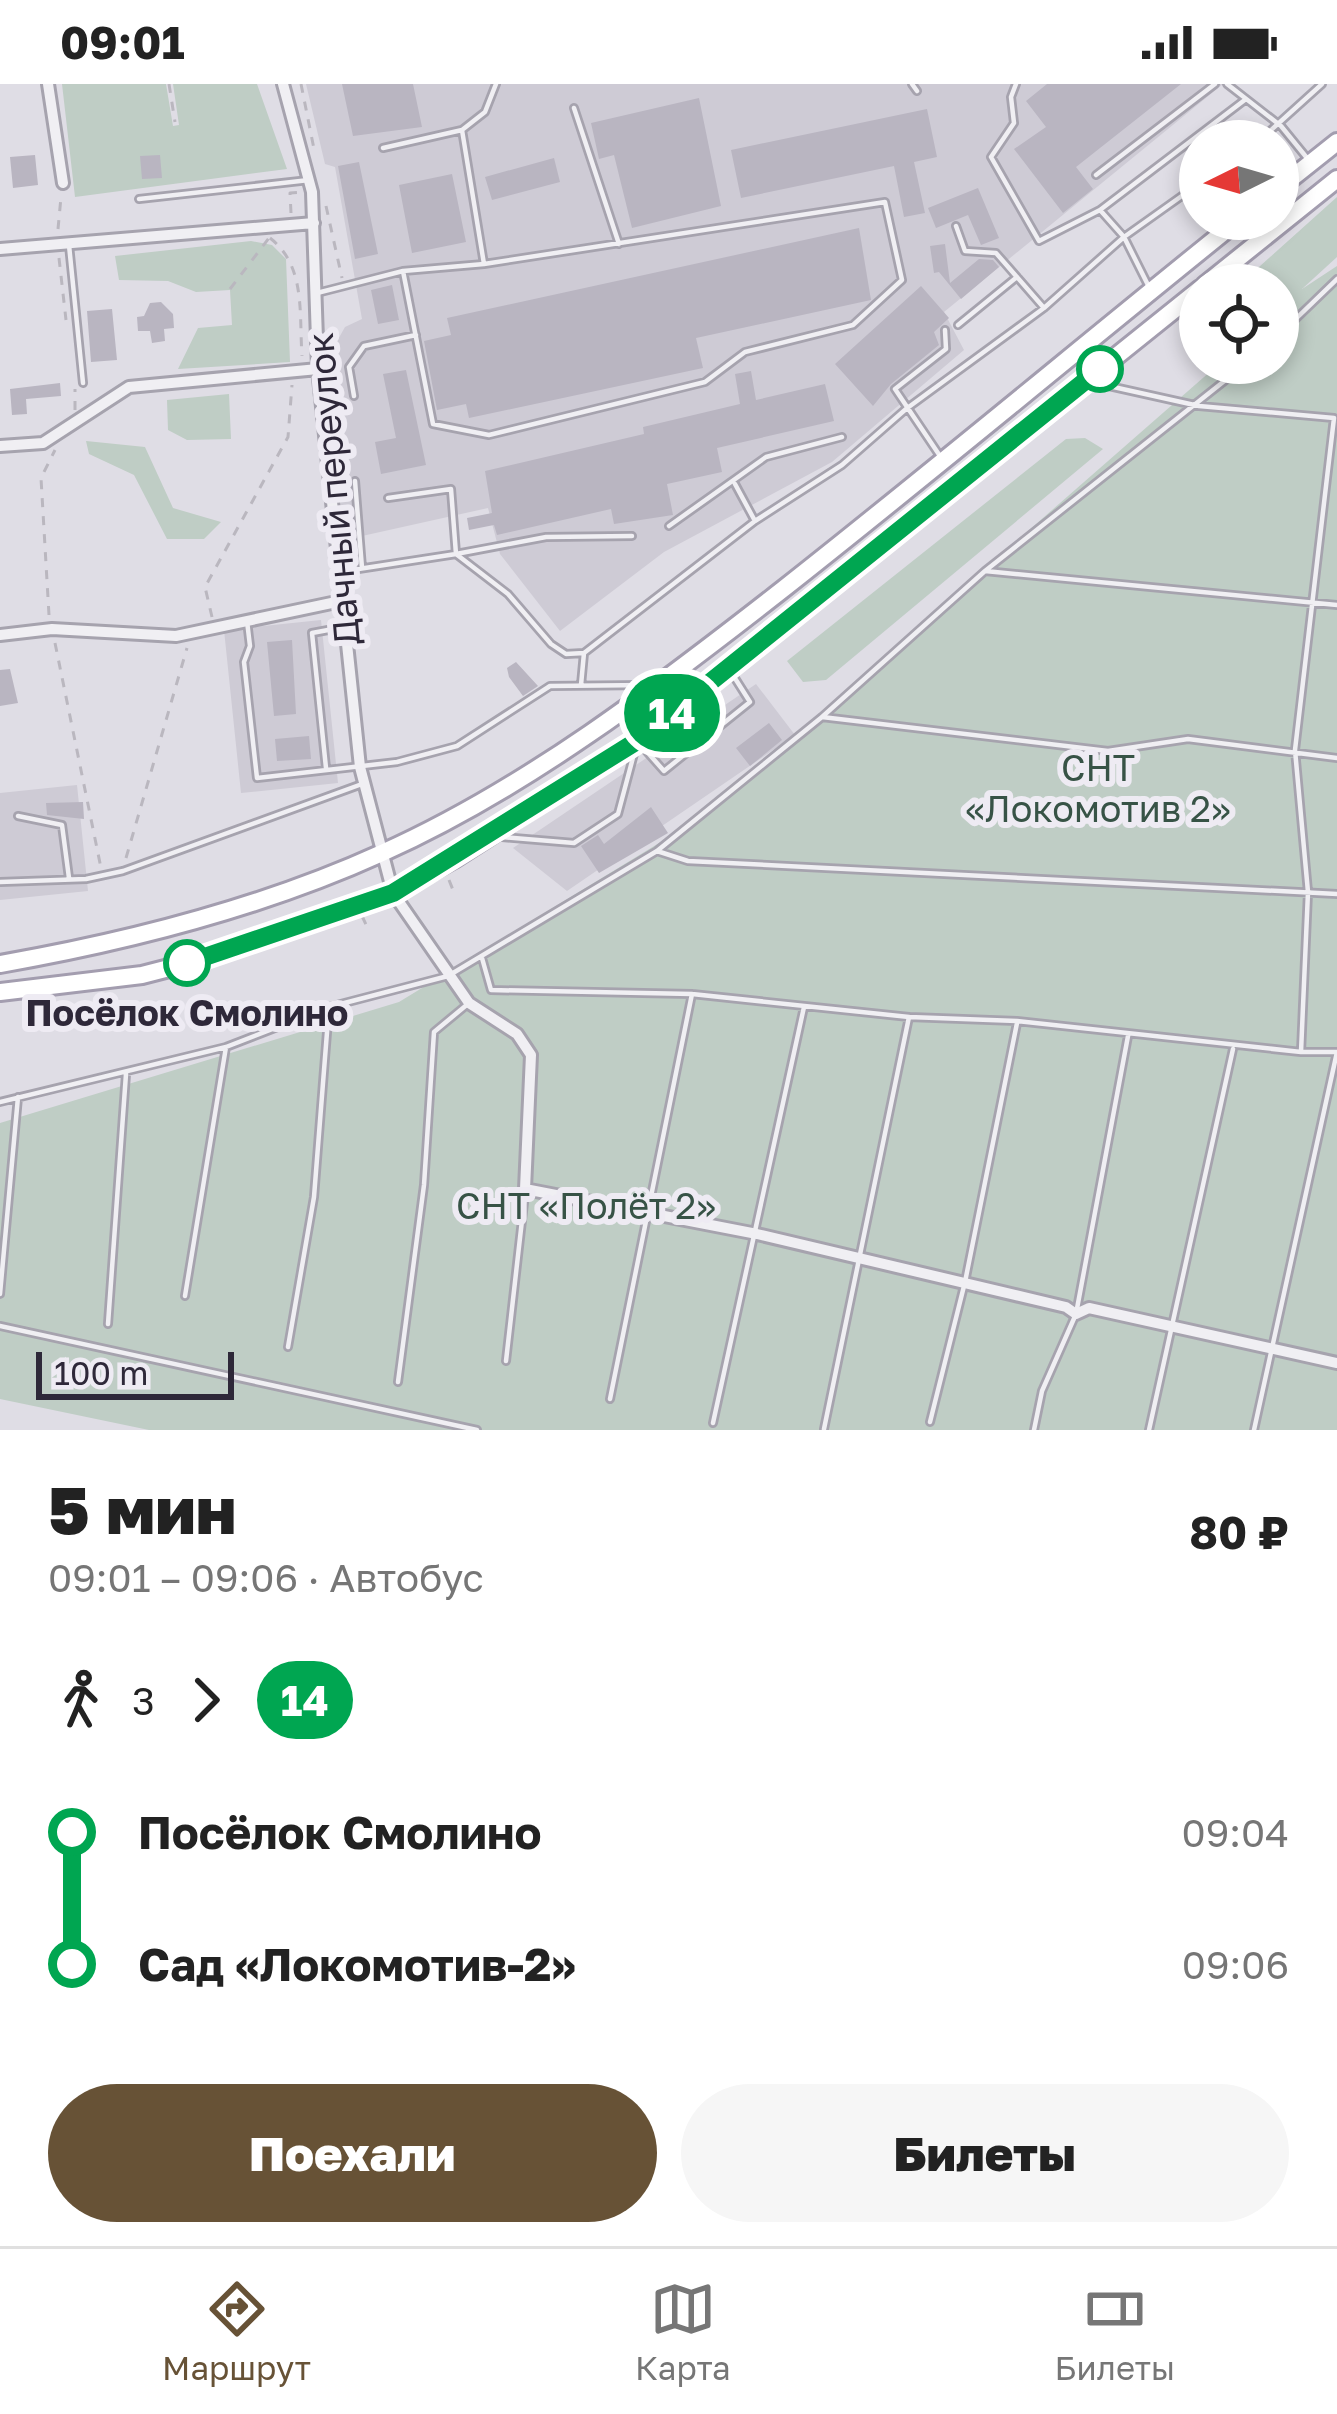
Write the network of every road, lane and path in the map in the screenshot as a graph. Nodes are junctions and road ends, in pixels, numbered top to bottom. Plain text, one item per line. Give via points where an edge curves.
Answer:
1 (48, 84) edge
2 (170, 84) edge
3 (283, 84) edge
4 (496, 84) edge
5 (1016, 84) edge
6 (1215, 84) edge
7 (1227, 84) edge
8 (1322, 84) edge
9 (1246, 99) junction
10 (574, 107) dead end
11 (1273, 120) edge
12 (1287, 120) edge
13 (175, 122) dead end
14 (462, 130) junction
15 (1337, 142) edge
16 (383, 148) dead end
17 (1299, 148) edge
18 (1311, 162) junction
19 (1299, 172) edge
20 (1096, 176) dead end
21 (1337, 179) edge
22 (310, 186) junction
23 (62, 194) joint
24 (1179, 198) edge
25 (139, 199) dead end
26 (1100, 210) junction
27 (314, 223) junction
28 (288, 225) junction
29 (956, 226) dead end
30 (262, 236) dead end
31 (270, 237) junction
32 (1124, 237) junction
33 (1214, 240) edge
34 (619, 244) junction
35 (65, 247) junction
36 (0, 249) edge
37 (484, 264) junction
38 (1231, 264) edge
39 (403, 271) junction
40 (1017, 277) junction
41 (1337, 279) edge
42 (230, 289) dead end
43 (1151, 291) junction
44 (317, 293) junction
45 (1179, 305) edge
46 (1044, 308) junction
47 (1299, 315) edge
48 (958, 325) dead end
49 (945, 330) dead end
50 (416, 335) junction
51 (68, 337) dead end
52 (318, 369) junction
53 (298, 370) junction
54 (74, 379) dead end
55 (1085, 381) junction
56 (83, 382) dead end
57 (1224, 384) edge
58 (354, 396) dead end
59 (1199, 406) junction
60 (906, 409) junction
61 (1336, 418) edge
62 (72, 426) junction
63 (842, 437) dead end
64 (0, 446) edge
65 (944, 463) junction
66 (355, 482) dead end
67 (734, 482) junction
68 (388, 498) dead end
69 (755, 521) junction
70 (670, 526) dead end
71 (632, 536) dead end
72 (456, 554) junction
73 (362, 568) junction
74 (338, 572) junction
75 (985, 572) junction
76 (341, 601) junction
77 (1314, 602) junction
78 (1337, 604) edge
79 (247, 620) junction
80 (344, 627) junction
81 (52, 629) junction
82 (215, 630) junction
83 (191, 634) junction
84 (0, 635) edge
85 (584, 653) junction
86 (728, 668) junction
87 (660, 685) junction
88 (581, 686) junction
89 (822, 717) junction
90 (637, 741) junction
91 (1295, 750) junction
92 (1337, 758) edge
93 (360, 767) junction
94 (326, 770) junction
95 (364, 783) junction
96 (18, 816) dead end
97 (490, 836) junction
98 (657, 851) junction
99 (382, 853) junction
100 (122, 871) junction
101 (103, 876) junction
102 (69, 878) junction
103 (0, 882) edge
104 (1307, 892) junction
105 (393, 893) junction
106 (1337, 893) edge
107 (481, 957) junction
108 (0, 964) edge
109 (448, 976) junction
110 (0, 992) edge
111 (692, 994) junction
112 (469, 1003) junction
113 (805, 1006) junction
114 (329, 1007) junction
115 (909, 1017) junction
116 (1017, 1021) junction
117 (1127, 1036) junction
118 (226, 1047) junction
119 (1233, 1047) junction
120 (1301, 1052) junction
121 (1337, 1052) edge
122 (126, 1074) junction
123 (18, 1097) junction
124 (0, 1102) edge
125 (525, 1189) junction
126 (644, 1214) junction
127 (757, 1234) junction
128 (859, 1258) junction
129 (965, 1282) junction
130 (0, 1294) edge
131 (185, 1296) dead end
132 (1076, 1314) junction
133 (108, 1324) dead end
134 (1172, 1325) junction
135 (0, 1326) edge
136 (288, 1347) dead end
137 (1273, 1348) junction
138 (506, 1361) dead end
139 (1337, 1363) edge
140 (398, 1382) dead end
141 (610, 1399) dead end
142 (929, 1422) dead end
143 (712, 1423) dead end
144 (824, 1429) edge
145 (477, 1430) edge
146 (1034, 1430) edge
147 (1149, 1430) edge
148 (1254, 1430) edge

1 - 23 street
2 - 13 path
3 - 22 street, Дачный переулок
4 - 14 lane via 485,112
5 - 26 lane via 1014,123 992,157 1039,241
6 - 20 lane
7 - 9 lane
8 - 12 lane
9 - 11 lane
9 - 26 lane
10 - 34 lane
14 - 16 lane
14 - 37 lane
15 - 18 main road
17 - 18 lane
18 - 19 main road
21 - 38 main road
22 - 25 lane
22 - 27 street, Дачный переулок
22 - 28 path via 290,193
23 - 35 path
24 - 32 lane
26 - 32 lane
27 - 28 street
27 - 44 street, Дачный переулок
28 - 31 path
28 - 35 street
29 - 40 lane via 965,250 996,253
30 - 31 path
31 - 42 path
31 - 53 path via 296,271
32 - 43 lane
32 - 46 lane
33 - 43 main road
34 - 37 lane
34 - 50 lane via 885,202 902,280 854,326 745,352 705,382 489,435 434,424
35 - 36 street
35 - 51 path via 58,252
35 - 56 lane
37 - 39 lane
39 - 44 lane
39 - 50 lane
40 - 46 lane
40 - 48 lane
41 - 47 lane
43 - 65 main road
44 - 52 street, Дачный переулок
45 - 55 main road
46 - 60 lane
49 - 60 lane via 946,350 896,389
50 - 58 lane via 364,346 349,367
52 - 53 street
52 - 74 street, Дачный переулок
53 - 62 street via 129,387
53 - 82 path via 288,437 205,587
54 - 62 path
55 - 59 lane
55 - 86 main road
57 - 59 lane
59 - 61 lane
59 - 75 lane
60 - 65 lane
60 - 69 lane via 842,465
61 - 77 lane
62 - 64 street via 43,442
62 - 81 path via 41,478
63 - 67 lane via 766,457
65 - 87 main road
66 - 73 lane
67 - 69 lane
67 - 70 lane
68 - 72 lane via 451,489
69 - 85 lane
71 - 72 lane via 546,536
72 - 73 lane
72 - 85 lane via 508,595 550,644
73 - 74 lane
74 - 76 street, Дачный переулок
75 - 77 lane
75 - 89 lane
76 - 79 street
76 - 80 street, Дачный переулок
77 - 78 lane
77 - 91 lane
79 - 82 street
79 - 94 lane via 257,778
80 - 93 street, Дачный переулок
80 - 94 lane via 312,633
81 - 83 street
81 - 84 street
81 - 101 path
82 - 83 street
83 - 100 path
85 - 88 lane
86 - 90 main road
86 - 90 lane via 750,702 664,771
87 - 88 lane
87 - 99 main road via 454,817
88 - 93 lane via 550,686 458,746
89 - 91 lane via 1108,751 1188,739
89 - 98 lane
90 - 97 main road
90 - 97 lane via 618,814 604,824 574,843
91 - 92 lane
91 - 104 lane
93 - 94 lane
93 - 95 street, Дачный переулок
95 - 99 street, Дачный переулок
95 - 100 lane
96 - 102 lane via 62,825
97 - 105 main road
98 - 104 lane via 688,861
98 - 107 lane
99 - 105 street, Дачный переулок
99 - 108 main road via 183,925
100 - 101 lane
101 - 102 lane
102 - 103 lane
104 - 106 lane
104 - 120 lane
105 - 109 street, Дачный переулок
105 - 110 main road via 142,975
107 - 109 lane
107 - 111 lane via 490,990
109 - 112 street, Дачный переулок
109 - 114 lane
111 - 113 lane
111 - 126 lane
112 - 125 street, Дачный переулок via 518,1034 531,1055
112 - 140 lane via 434,1032
113 - 115 lane
113 - 127 lane
114 - 118 lane
114 - 136 lane via 314,1196
115 - 116 lane
115 - 128 lane
116 - 117 lane
116 - 129 lane
117 - 119 lane
117 - 132 lane
118 - 122 lane
118 - 131 lane
119 - 120 lane
119 - 134 lane
120 - 121 lane
121 - 137 lane
122 - 123 lane
122 - 133 lane
123 - 124 lane
123 - 130 lane
125 - 126 street
125 - 138 lane
126 - 127 street
126 - 141 lane
127 - 128 street
127 - 143 lane
128 - 129 street
128 - 144 lane
129 - 132 street
129 - 142 lane
132 - 134 street via 1089,1308
132 - 146 lane via 1042,1390
134 - 137 street
134 - 147 lane
135 - 145 lane
137 - 139 street
137 - 148 lane

